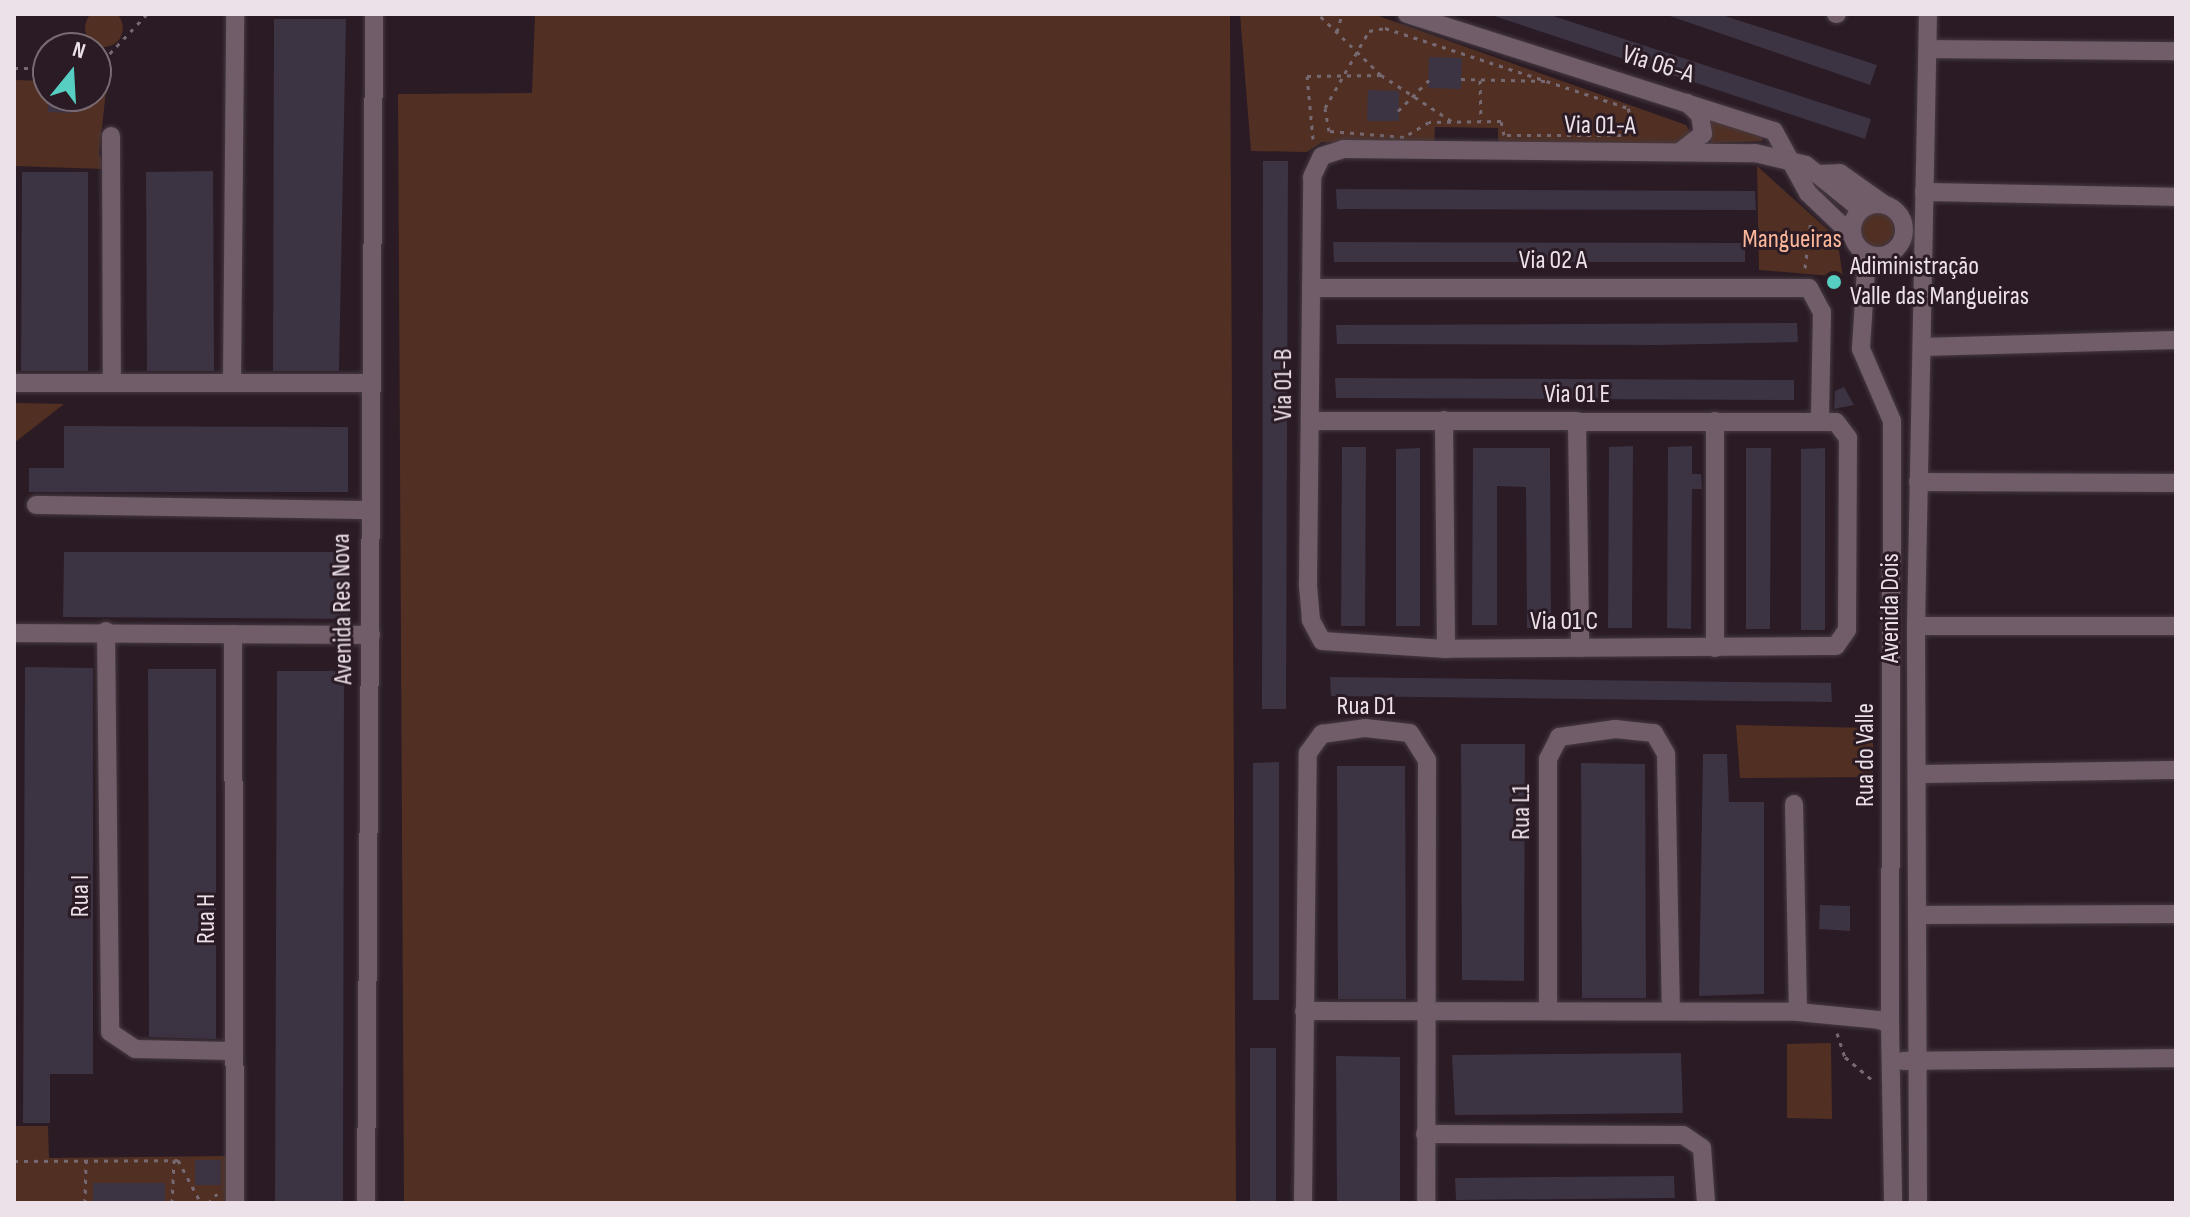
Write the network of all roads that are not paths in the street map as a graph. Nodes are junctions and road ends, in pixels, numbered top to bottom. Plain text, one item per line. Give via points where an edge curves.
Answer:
1 (235, 14) edge
2 (374, 14) edge
3 (1407, 14) edge
4 (1928, 14) edge
5 (1929, 49) junction
6 (2176, 51) edge
7 (1686, 102) junction
8 (111, 136) dead end
9 (1678, 153) junction
10 (1793, 160) junction
11 (1314, 166) joint
12 (1924, 192) junction
13 (2176, 197) edge
14 (1876, 205) junction
15 (1852, 235) junction
16 (1867, 255) junction
17 (1311, 288) junction
18 (2176, 340) edge
19 (1922, 347) junction
20 (14, 383) edge
21 (112, 383) junction
22 (232, 383) junction
23 (371, 383) junction
24 (1444, 420) junction
25 (1310, 421) junction
26 (1577, 421) junction
27 (1715, 421) junction
28 (1820, 421) junction
29 (1918, 482) junction
30 (2176, 483) edge
31 (36, 505) dead end
32 (368, 510) junction
33 (1309, 604) joint
34 (1916, 626) junction
35 (2176, 626) edge
36 (106, 631) junction
37 (14, 633) edge
38 (233, 634) junction
39 (371, 635) junction
40 (1844, 640) joint
41 (1580, 648) junction
42 (1715, 648) junction
43 (1446, 649) junction
44 (2176, 770) edge
45 (1918, 774) junction
46 (1794, 804) dead end
47 (2176, 914) edge
48 (1918, 915) junction
49 (1304, 1011) junction
50 (1548, 1011) junction
51 (1671, 1011) junction
52 (1798, 1012) junction
53 (1427, 1013) junction
54 (1890, 1024) junction
55 (232, 1051) junction
56 (2176, 1058) edge
57 (1892, 1061) junction
58 (1915, 1061) junction
59 (1425, 1134) junction
60 (235, 1203) edge
61 (366, 1203) edge
62 (1303, 1203) edge
63 (1426, 1203) edge
64 (1706, 1203) edge
65 (1893, 1203) edge
66 (1918, 1203) edge

1 - 22 street
2 - 23 street, Avenida Res Nova
3 - 7 street, Via 06-A
4 - 5 street, Avenida Dois
5 - 6 street
5 - 12 street, Avenida Dois
7 - 9 street via 1700,115 1703,134
7 - 10 street, Via 06-A via 1774,131
8 - 21 street
9 - 10 street, Via 01-A
9 - 11 street, Via 01-A via 1343,149
10 - 14 street, Via 06-A via 1817,174 1840,173
10 - 15 street via 1808,193
11 - 17 street, Via 01-B
12 - 13 street
12 - 19 street, Avenida Dois
14 - 15 street via 1855,217
14 - 16 street via 1903,222 1903,239 1885,256
15 - 16 street
16 - 54 street, Rua do Valle via 1861,355 1892,421
17 - 25 street, Via 01-B
17 - 28 street, Via 02 A via 1799,286 1821,300
18 - 19 street
19 - 29 street, Avenida Dois
20 - 21 street
21 - 22 street
22 - 23 street
23 - 32 street, Avenida Res Nova
24 - 25 street, Via 01 E
24 - 26 street, Via 01 E
24 - 43 street
25 - 33 street, Via 01-B
26 - 27 street, Via 01 E
26 - 41 street
27 - 28 street, Via 01 E
27 - 42 street
28 - 40 street, Via 01 E via 1842,426 1848,438
29 - 30 street
29 - 34 street, Avenida Dois
31 - 32 street
32 - 39 street, Avenida Res Nova
33 - 43 street, Via 01 C via 1317,636 1331,645
34 - 35 street
34 - 45 street, Avenida Dois
36 - 37 street
36 - 38 street
36 - 55 street, Rua I via 110,1032 135,1049
38 - 39 street
38 - 55 street, Rua H
39 - 61 street, Avenida Res Nova
40 - 42 street, Via 01 C via 1829,648
41 - 42 street, Via 01 C
41 - 43 street, Via 01 C
44 - 45 street
45 - 48 street, Avenida Dois
46 - 52 street
47 - 48 street
48 - 58 street, Avenida Dois
49 - 53 street
49 - 53 street, Rua D1 via 1309,747 1322,734 1365,728 1410,733 1427,760
49 - 62 street, Rua D1
50 - 51 street
50 - 51 street, Rua L1 via 1553,743 1578,731 1646,731 1666,754
50 - 53 street
51 - 52 street
52 - 54 street
53 - 59 street, Rua D1
54 - 57 street, Rua do Valle
55 - 60 street, Rua H
56 - 58 street
57 - 58 street
57 - 65 street, Rua do Valle
58 - 66 street, Avenida Dois
59 - 63 street, Rua D1
59 - 64 street via 1683,1135 1702,1148

